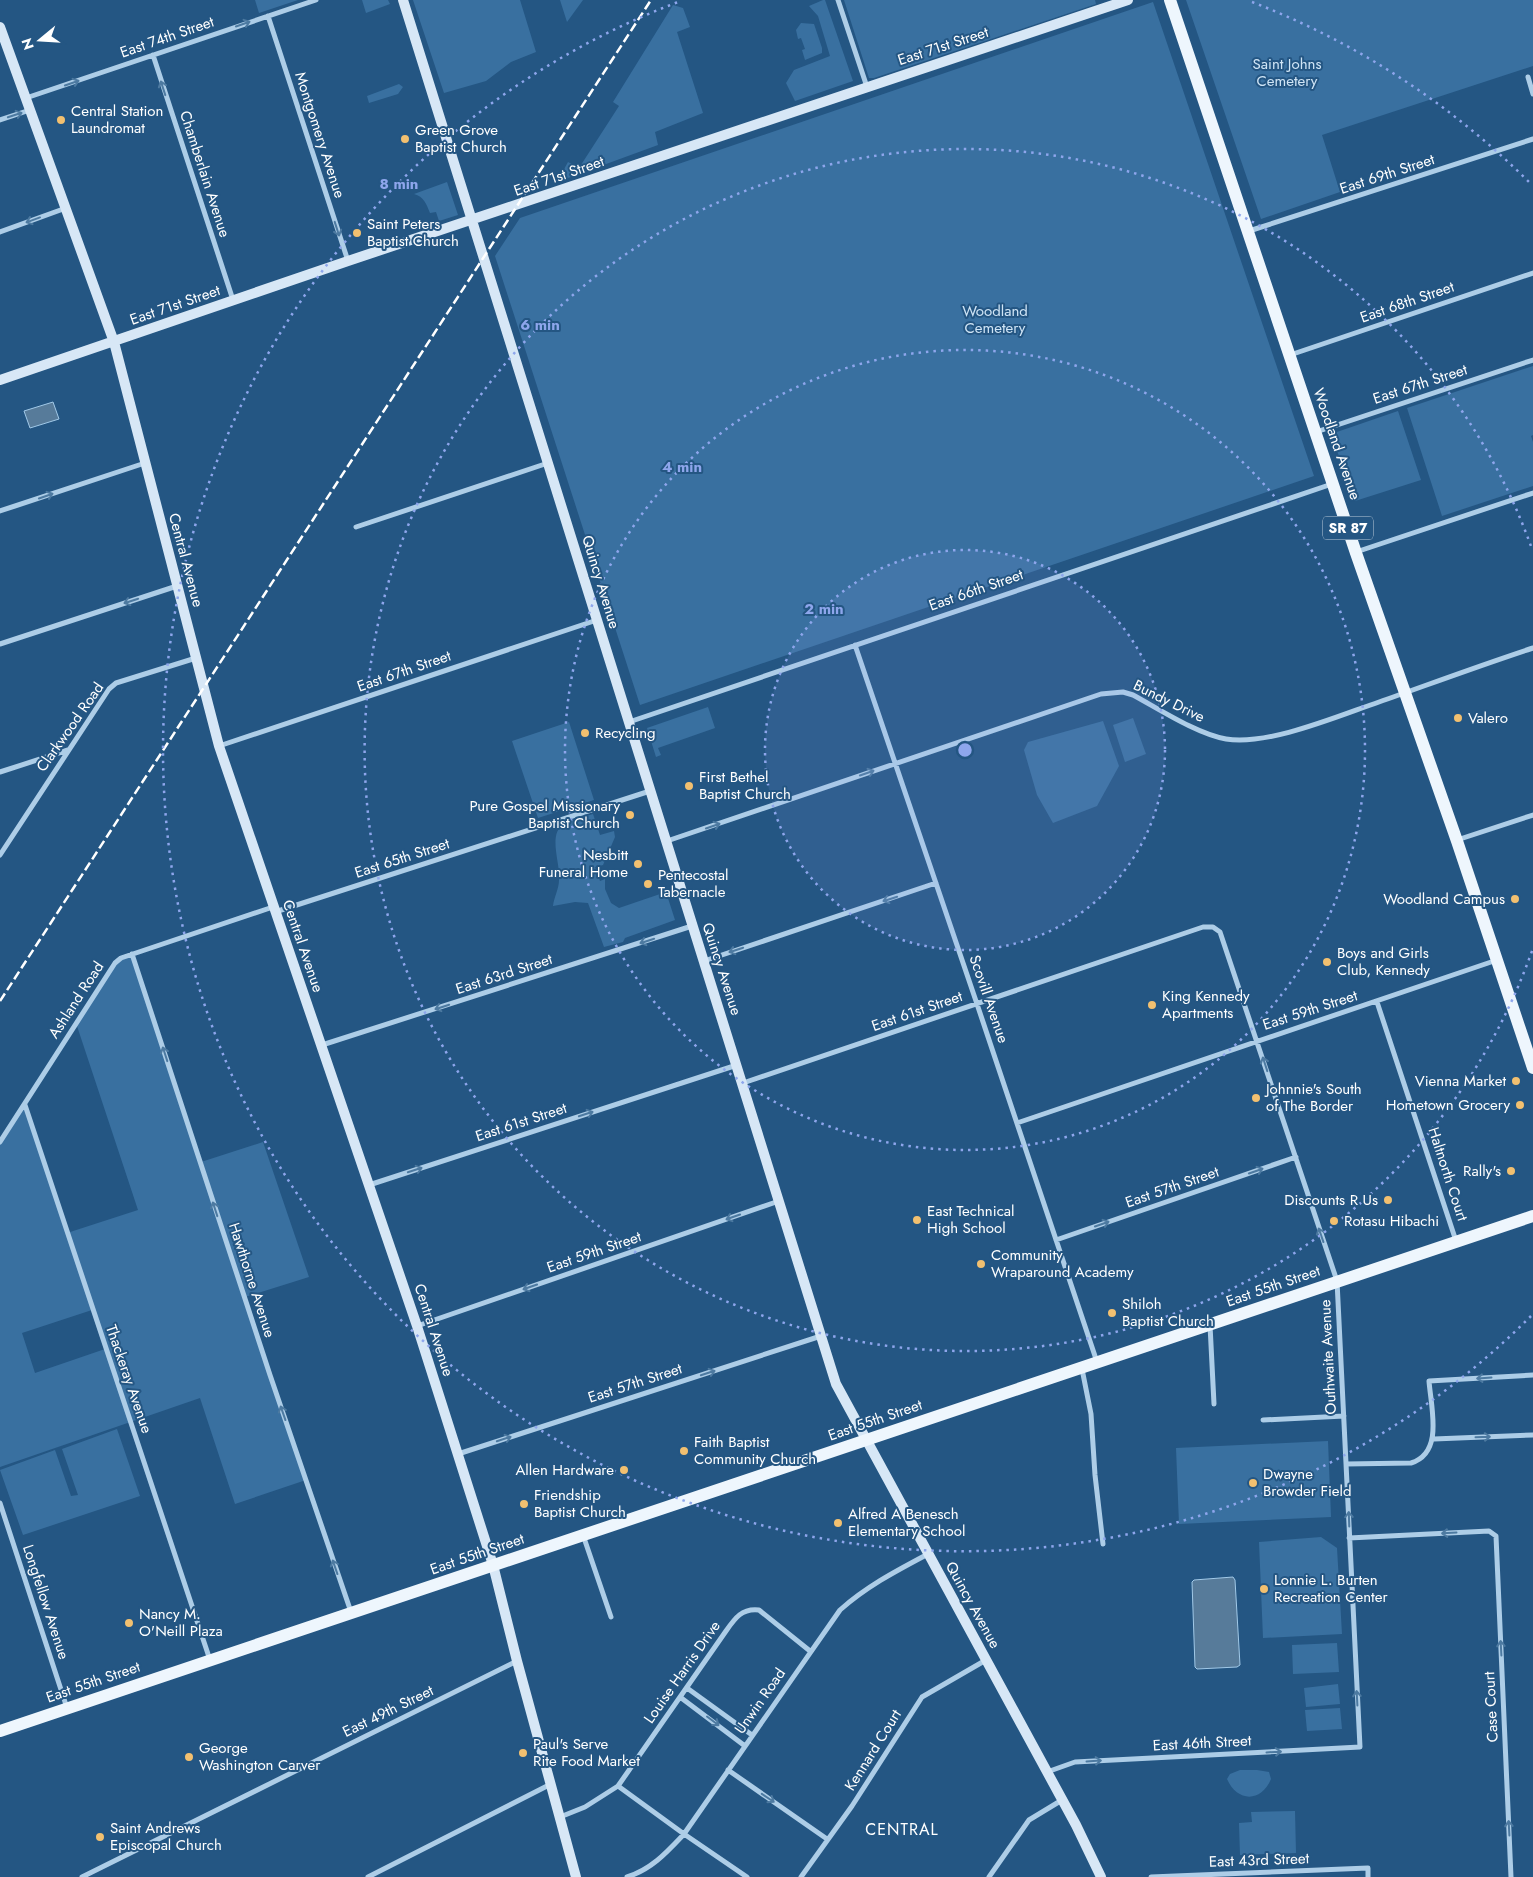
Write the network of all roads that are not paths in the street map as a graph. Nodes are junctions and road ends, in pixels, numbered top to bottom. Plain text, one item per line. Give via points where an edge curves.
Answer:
1 (316, 0) edge
2 (403, 0) edge
3 (838, 0) edge
4 (1128, 0) edge
5 (1170, 0) edge
6 (268, 16) junction
7 (0, 26) edge
8 (153, 55) junction
9 (1528, 77) dead end
10 (867, 88) junction
11 (1533, 94) edge
12 (26, 98) junction
13 (30, 110) junction
14 (0, 120) edge
15 (1533, 140) edge
16 (66, 208) junction
17 (472, 221) junction
18 (0, 232) edge
19 (1248, 232) junction
20 (348, 261) junction
21 (1533, 273) edge
22 (233, 300) junction
23 (114, 342) junction
24 (1290, 355) junction
25 (1533, 360) edge
26 (0, 380) edge
27 (1315, 432) junction
28 (145, 463) junction
29 (548, 463) junction
30 (1333, 484) junction
31 (1533, 493) edge
32 (0, 511) edge
33 (356, 527) dead end
34 (1356, 552) junction
35 (177, 586) junction
36 (597, 620) junction
37 (0, 644) edge
38 (855, 645) junction
39 (1533, 648) edge
40 (196, 658) junction
41 (1405, 693) junction
42 (629, 722) junction
43 (219, 746) junction
44 (68, 750) junction
45 (895, 764) junction
46 (0, 772) edge
47 (651, 791) junction
48 (1533, 815) edge
49 (1457, 841) junction
50 (667, 842) junction
51 (0, 855) edge
52 (936, 883) junction
53 (274, 910) junction
54 (693, 926) junction
55 (1213, 927) joint
56 (132, 954) junction
57 (1497, 960) junction
58 (704, 961) junction
59 (1377, 1002) junction
60 (978, 1004) junction
61 (1257, 1041) junction
62 (322, 1045) junction
63 (737, 1065) junction
64 (1533, 1068) edge
65 (743, 1083) junction
66 (25, 1105) junction
67 (1017, 1124) junction
68 (0, 1142) edge
69 (1296, 1157) junction
70 (369, 1185) junction
71 (779, 1201) junction
72 (1533, 1216) edge
73 (1056, 1240) junction
74 (1456, 1241) junction
75 (1337, 1281) junction
76 (1210, 1324) junction
77 (417, 1326) junction
78 (821, 1336) junction
79 (1097, 1362) junction
80 (1082, 1367) junction
81 (1533, 1375) edge
82 (1214, 1404) dead end
83 (1344, 1416) junction
84 (1264, 1420) dead end
85 (1533, 1435) edge
86 (1434, 1439) junction
87 (866, 1440) junction
88 (457, 1454) junction
89 (1346, 1464) junction
90 (0, 1503) edge
91 (583, 1535) junction
92 (1349, 1538) junction
93 (1103, 1544) dead end
94 (928, 1554) junction
95 (493, 1565) junction
96 (351, 1613) junction
97 (611, 1618) dead end
98 (810, 1651) junction
99 (210, 1660) junction
100 (987, 1660) junction
101 (517, 1661) junction
102 (687, 1688) junction
103 (680, 1697) junction
104 (68, 1708) junction
105 (0, 1731) edge
106 (752, 1735) junction
107 (745, 1746) junction
108 (1360, 1747) joint
109 (728, 1770) junction
110 (1046, 1772) junction
111 (551, 1784) junction
112 (618, 1786) junction
113 (1062, 1800) junction
114 (560, 1817) junction
115 (684, 1834) junction
116 (827, 1839) junction
117 (82, 1877) edge
118 (368, 1877) edge
119 (576, 1877) edge
120 (627, 1877) edge
121 (747, 1877) edge
122 (801, 1877) edge
123 (989, 1877) edge
124 (1101, 1877) edge
125 (1151, 1877) edge
126 (1368, 1877) edge
127 (1511, 1877) edge

1 - 6 street, East 74th Street
2 - 17 street, Quincy Avenue
3 - 10 street
4 - 10 street, East 71st Street
5 - 19 main road, Woodland Avenue / SR 87
8 -> 6 street, East 74th Street
6 -> 20 street, Montgomery Avenue
7 - 12 street, Central Avenue
12 -> 8 street, East 74th Street
22 -> 8 street, Chamberlain Avenue
9 - 11 street
10 - 17 street, East 71st Street
12 - 13 street, Central Avenue
14 -> 13 street
13 - 16 street, Central Avenue
15 - 19 street, East 69th Street
16 -> 18 street
16 - 23 street, Central Avenue
17 - 20 street, East 71st Street
17 - 29 street, Quincy Avenue
19 - 24 main road, Woodland Avenue / SR 87
20 - 22 street, East 71st Street
21 - 24 street, East 68th Street
22 - 23 street, East 71st Street
23 - 26 street, East 71st Street
23 - 28 street, Central Avenue
24 - 27 main road, Woodland Avenue / SR 87
25 - 27 street, East 67th Street
27 - 30 main road, Woodland Avenue / SR 87
32 -> 28 street
28 - 35 street, Central Avenue
29 - 33 street
29 - 36 street, Quincy Avenue
30 - 34 main road, Woodland Avenue / SR 87
30 - 38 street, East 66th Street
31 - 34 street
34 - 41 main road, Woodland Avenue / SR 87
35 -> 37 street
35 - 40 street, Central Avenue
36 - 42 street, Quincy Avenue
36 - 43 street, East 67th Street
38 - 42 street, East 66th Street
38 - 45 street, Scovill Avenue
39 - 41 street
40 - 43 street, Central Avenue
40 - 44 street, Clarkwood Road via 116,683
41 - 45 street, Bundy Drive via 1296,730 1251,740 1226,739 1209,734 1133,695 1123,692 1102,694
41 - 49 main road, Woodland Avenue / SR 87
42 - 47 street, Quincy Avenue
43 - 53 street, Central Avenue
44 - 46 street
44 - 51 street, Clarkwood Road
50 -> 45 street, Bundy Drive
45 - 52 street, Scovill Avenue
47 - 50 street, Quincy Avenue
47 - 53 street, East 65th Street
48 - 49 street
49 - 57 main road, Woodland Avenue / SR 87
50 - 54 street, Quincy Avenue
52 -> 58 street
52 - 60 street, Scovill Avenue
53 - 56 street, Ashland Road
53 - 62 street, Central Avenue
54 - 58 street, Quincy Avenue
54 -> 62 street, East 63rd Street
55 - 60 street, East 61st Street via 1203,927
55 - 61 street, Outhwaite Avenue via 1220,932
56 - 66 street, Ashland Road via 115,964
96 -> 56 street, Hawthorne Avenue
57 - 59 street, East 59th Street
57 - 64 main road, Woodland Avenue / SR 87
58 - 63 street, Quincy Avenue
59 - 61 street, East 59th Street
59 - 74 street, Haltnorth Court
60 - 65 street, East 61st Street
60 - 67 street, Scovill Avenue
61 - 67 street, East 59th Street
69 -> 61 street, Outhwaite Avenue
62 - 70 street, Central Avenue
63 - 65 street, Quincy Avenue
70 -> 63 street, East 61st Street
65 - 71 street, Quincy Avenue
66 - 68 street, Ashland Road
66 - 99 street, Thackeray Avenue
67 - 73 street, Scovill Avenue
73 -> 69 street, East 57th Street
75 -> 69 street, Outhwaite Avenue
70 - 77 street, Central Avenue
71 -> 77 street, East 59th Street
71 - 78 street, Quincy Avenue
72 - 74 main road, East 55th Street
73 - 79 street, Scovill Avenue
74 - 75 main road, East 55th Street
75 - 76 main road, East 55th Street
75 - 83 street, Outhwaite Avenue
76 - 79 main road, East 55th Street
76 - 82 street
77 - 88 street, Central Avenue
78 - 87 street, Quincy Avenue via 836,1384
88 -> 78 street, East 57th Street
79 - 80 main road, East 55th Street
80 - 87 main road, East 55th Street
80 - 93 street via 1091,1414
81 -> 86 street via 1429,1382
83 - 84 street
83 - 89 street, Outhwaite Avenue
86 -> 85 street
86 - 89 street via 1427,1454 1411,1463
87 - 91 main road, East 55th Street
87 - 94 street, Quincy Avenue
88 - 95 street, Central Avenue
92 -> 89 street, Outhwaite Avenue
90 - 104 street, Longfellow Avenue
91 - 95 main road, East 55th Street
91 - 97 street
108 -> 92 street, Outhwaite Avenue
127 -> 92 street, Case Court via 1496,1536 1489,1531
94 - 98 street, Unwin Road via 857,1595 840,1610
94 - 100 street, Quincy Avenue
95 - 96 main road, East 55th Street
95 - 101 street, Central Avenue
96 - 99 main road, East 55th Street
98 - 102 street, Louise Harris Drive via 759,1610 749,1610 737,1616
98 - 106 street, Unwin Road
99 - 104 main road, East 55th Street
100 - 110 street, Quincy Avenue
100 - 116 street, Kennard Court via 922,1697
101 - 111 street, Central Avenue
101 - 117 street, East 49th Street
102 - 103 street, Louise Harris Drive
102 - 106 street
103 -> 107 street
103 - 112 street, Louise Harris Drive
104 - 105 main road, East 55th Street
106 - 107 street, Unwin Road
107 - 109 street, Unwin Road
110 -> 108 street, East 46th Street via 1076,1762
109 - 115 street, Unwin Road
109 -> 116 street
110 - 113 street, Quincy Avenue
111 - 114 street, Central Avenue
111 - 118 street
112 - 114 street, Louise Harris Drive via 585,1807
112 - 115 street
113 - 123 street via 1029,1820
113 - 124 street, Quincy Avenue
114 - 119 street, Central Avenue
115 - 120 street, Unwin Road via 662,1858 640,1873
115 - 121 street
116 - 122 street, Kennard Court
125 - 126 street, East 43rd Street via 1368,1868

